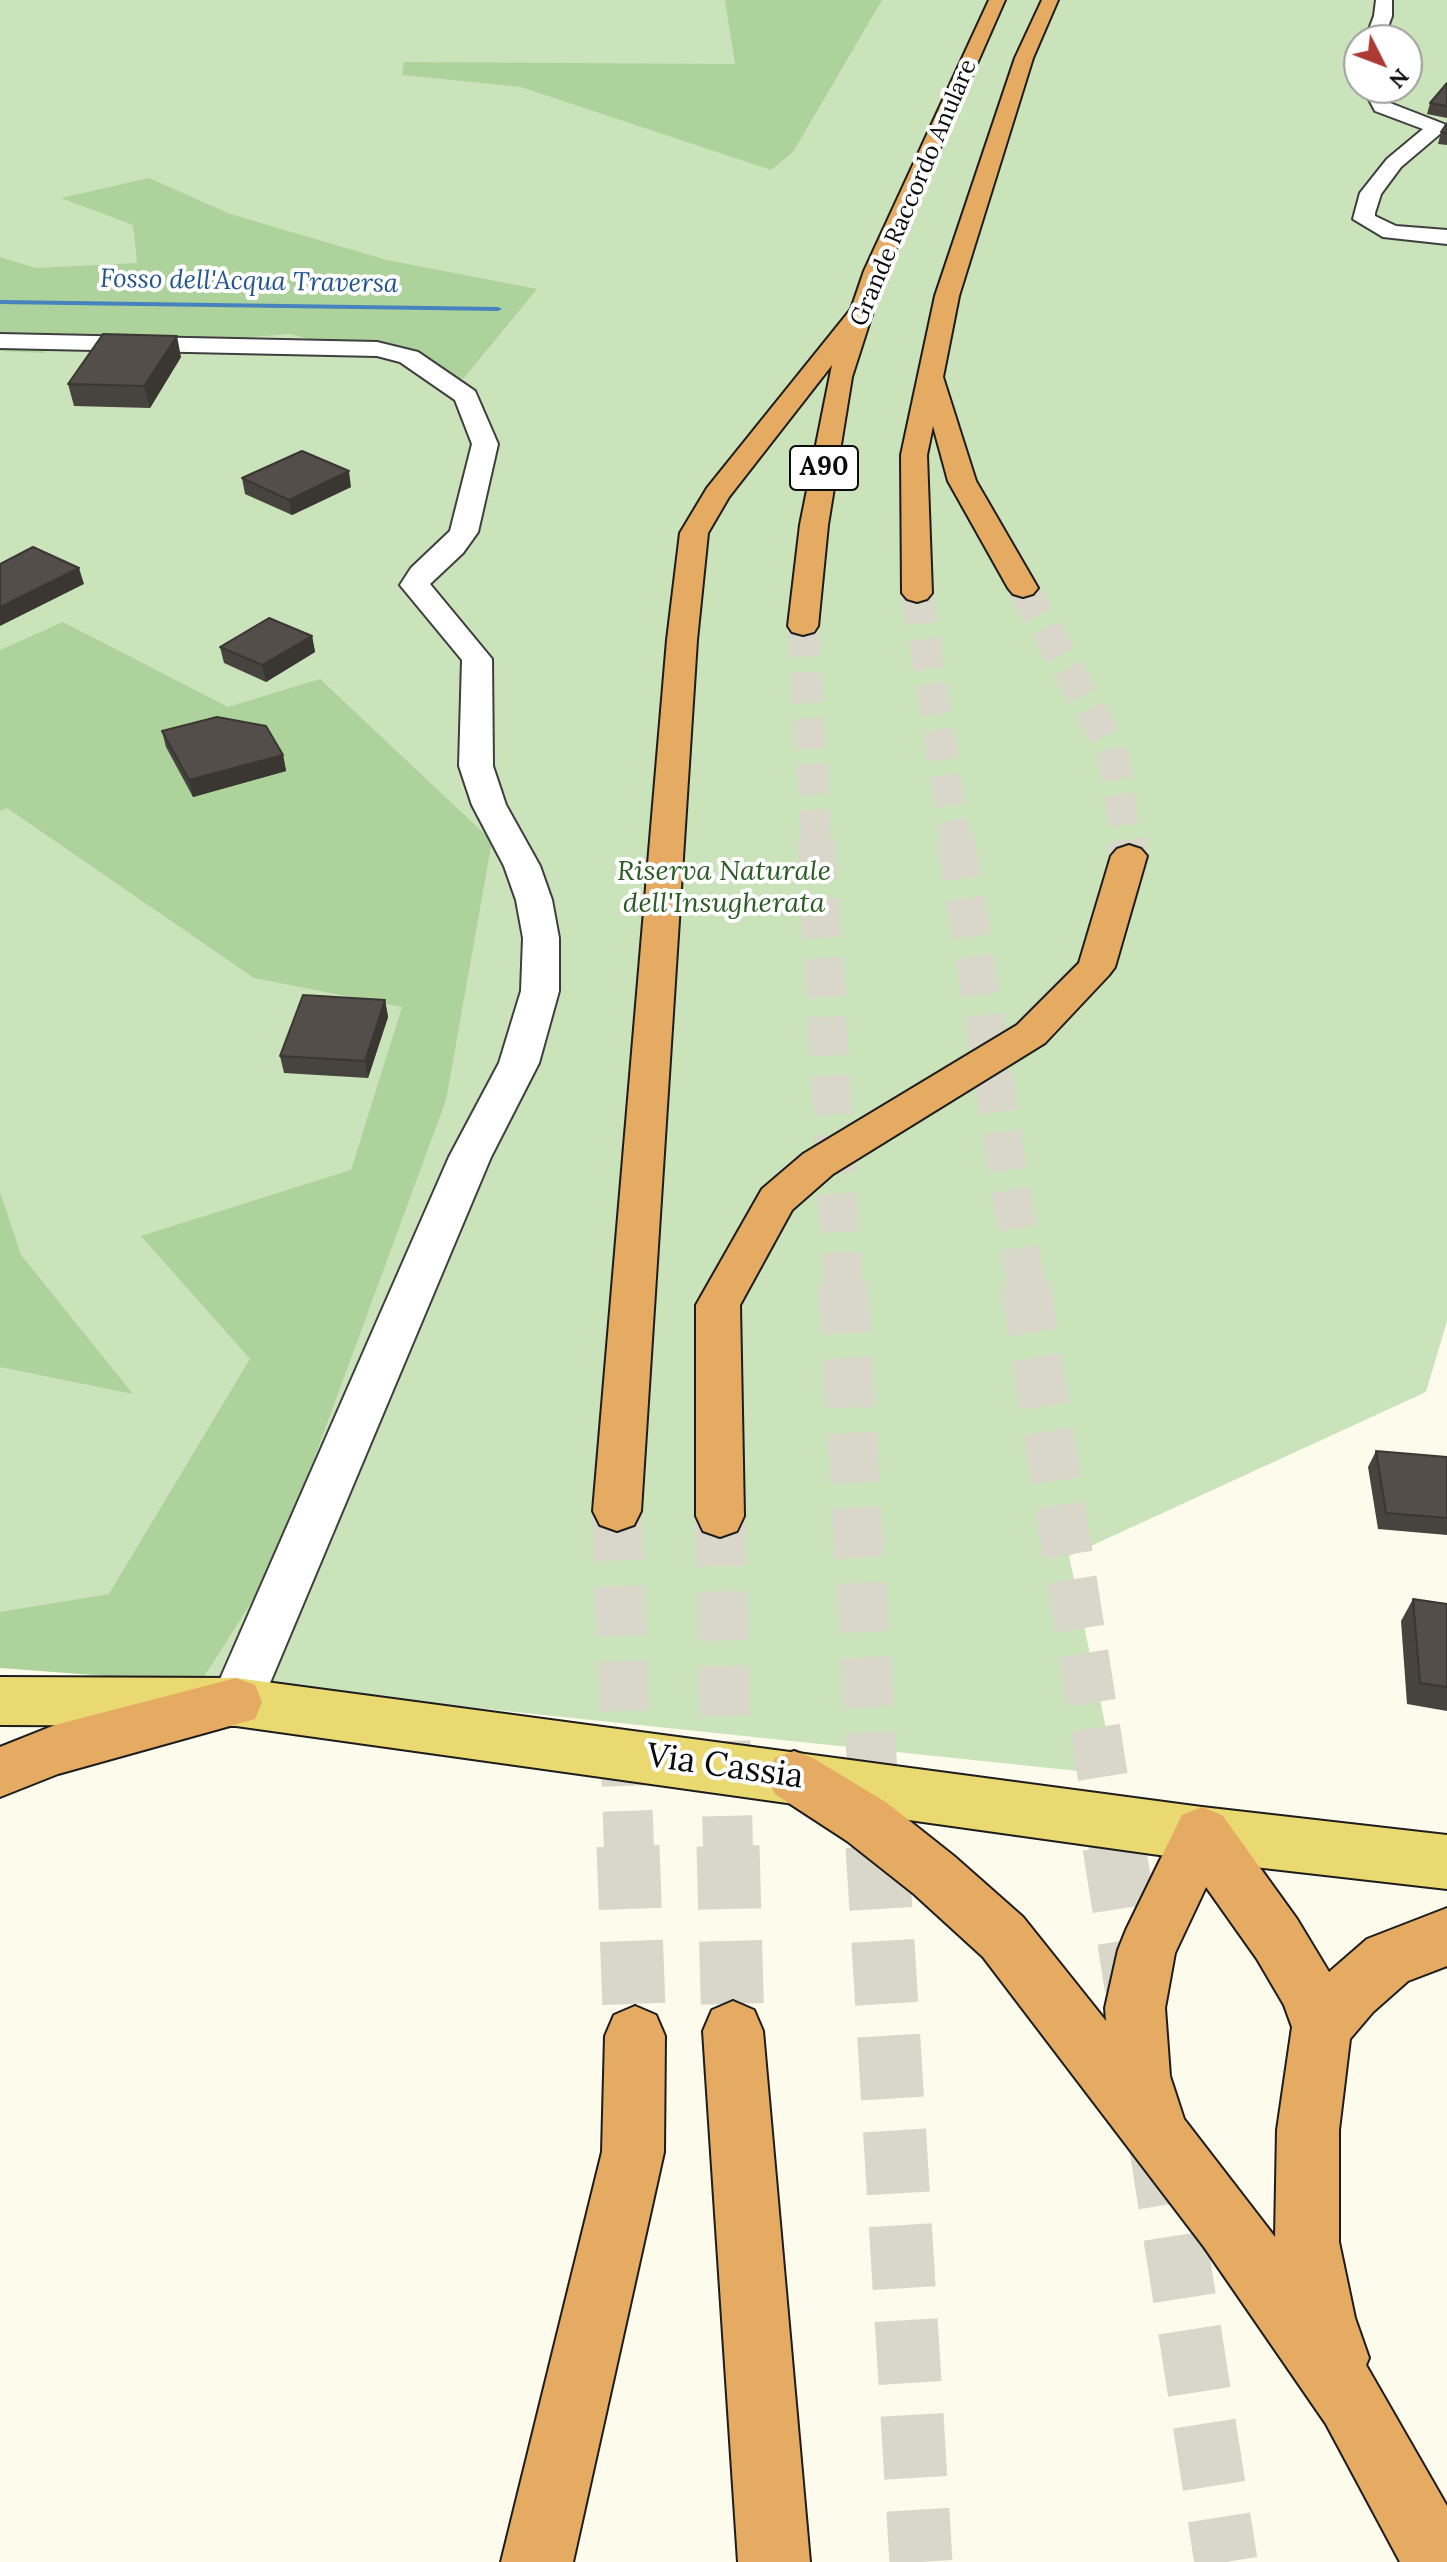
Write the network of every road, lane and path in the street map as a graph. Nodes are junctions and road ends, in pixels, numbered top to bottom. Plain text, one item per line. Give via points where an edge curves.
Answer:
1 (997, 0) edge
2 (1050, 0) edge
3 (1384, 0) edge
4 (1380, 24) edge
5 (1380, 104) edge
6 (1447, 237) edge
7 (860, 313) junction
8 (0, 341) edge
9 (931, 375) junction
10 (1023, 588) tunnel mouth
11 (917, 593) tunnel mouth
12 (803, 626) tunnel mouth
13 (1129, 856) tunnel mouth
14 (617, 1511) tunnel mouth
15 (720, 1516) tunnel mouth
16 (0, 1701) edge
17 (236, 1702) junction
18 (0, 1772) edge
19 (794, 1776) junction
20 (1202, 1834) junction
21 (1447, 1862) edge
22 (1447, 1937) edge
23 (1322, 2027) junction
24 (733, 2031) tunnel mouth
25 (635, 2036) tunnel mouth
26 (1165, 2145) junction
27 (1350, 2400) junction
28 (537, 2562) edge
29 (774, 2562) edge
30 (1439, 2562) edge

1 - 7 highway, Grande Raccordo Anulare / A90
2 - 9 highway, Grande Raccordo Anulare via 987,168 947,296
3 - 4 street
5 - 6 street via 1437,128 1394,163 1371,193 1364,219 1391,232
7 - 12 highway, Grande Raccordo Anulare / A90 via 840,377
7 - 14 highway via 717,494 694,533
8 - 17 street via 377,349 409,357 466,396 485,444 464,532 415,585 477,659 476,766 534,900 541,938 537,1008 519,1063 470,1157
9 - 10 highway via 962,481
9 - 11 highway, Grande Raccordo Anulare via 914,455
13 - 15 highway via 1096,967 1031,1034 818,1164 777,1200 718,1305
16 - 17 main road, Via Cassia
17 - 18 highway via 55,1750
17 - 19 main road, Via Cassia
19 - 20 main road, Via Cassia
19 - 26 highway via 867,1822 1003,1937
20 - 21 main road, Via Cassia
20 - 23 highway via 1277,1939
20 - 26 highway via 1147,1950 1135,2008 1140,2076
22 - 23 highway via 1388,1960
23 - 27 highway via 1308,2130 1307,2242 1322,2318
24 - 29 highway
25 - 28 highway via 633,2152
26 - 27 highway
27 - 30 highway

